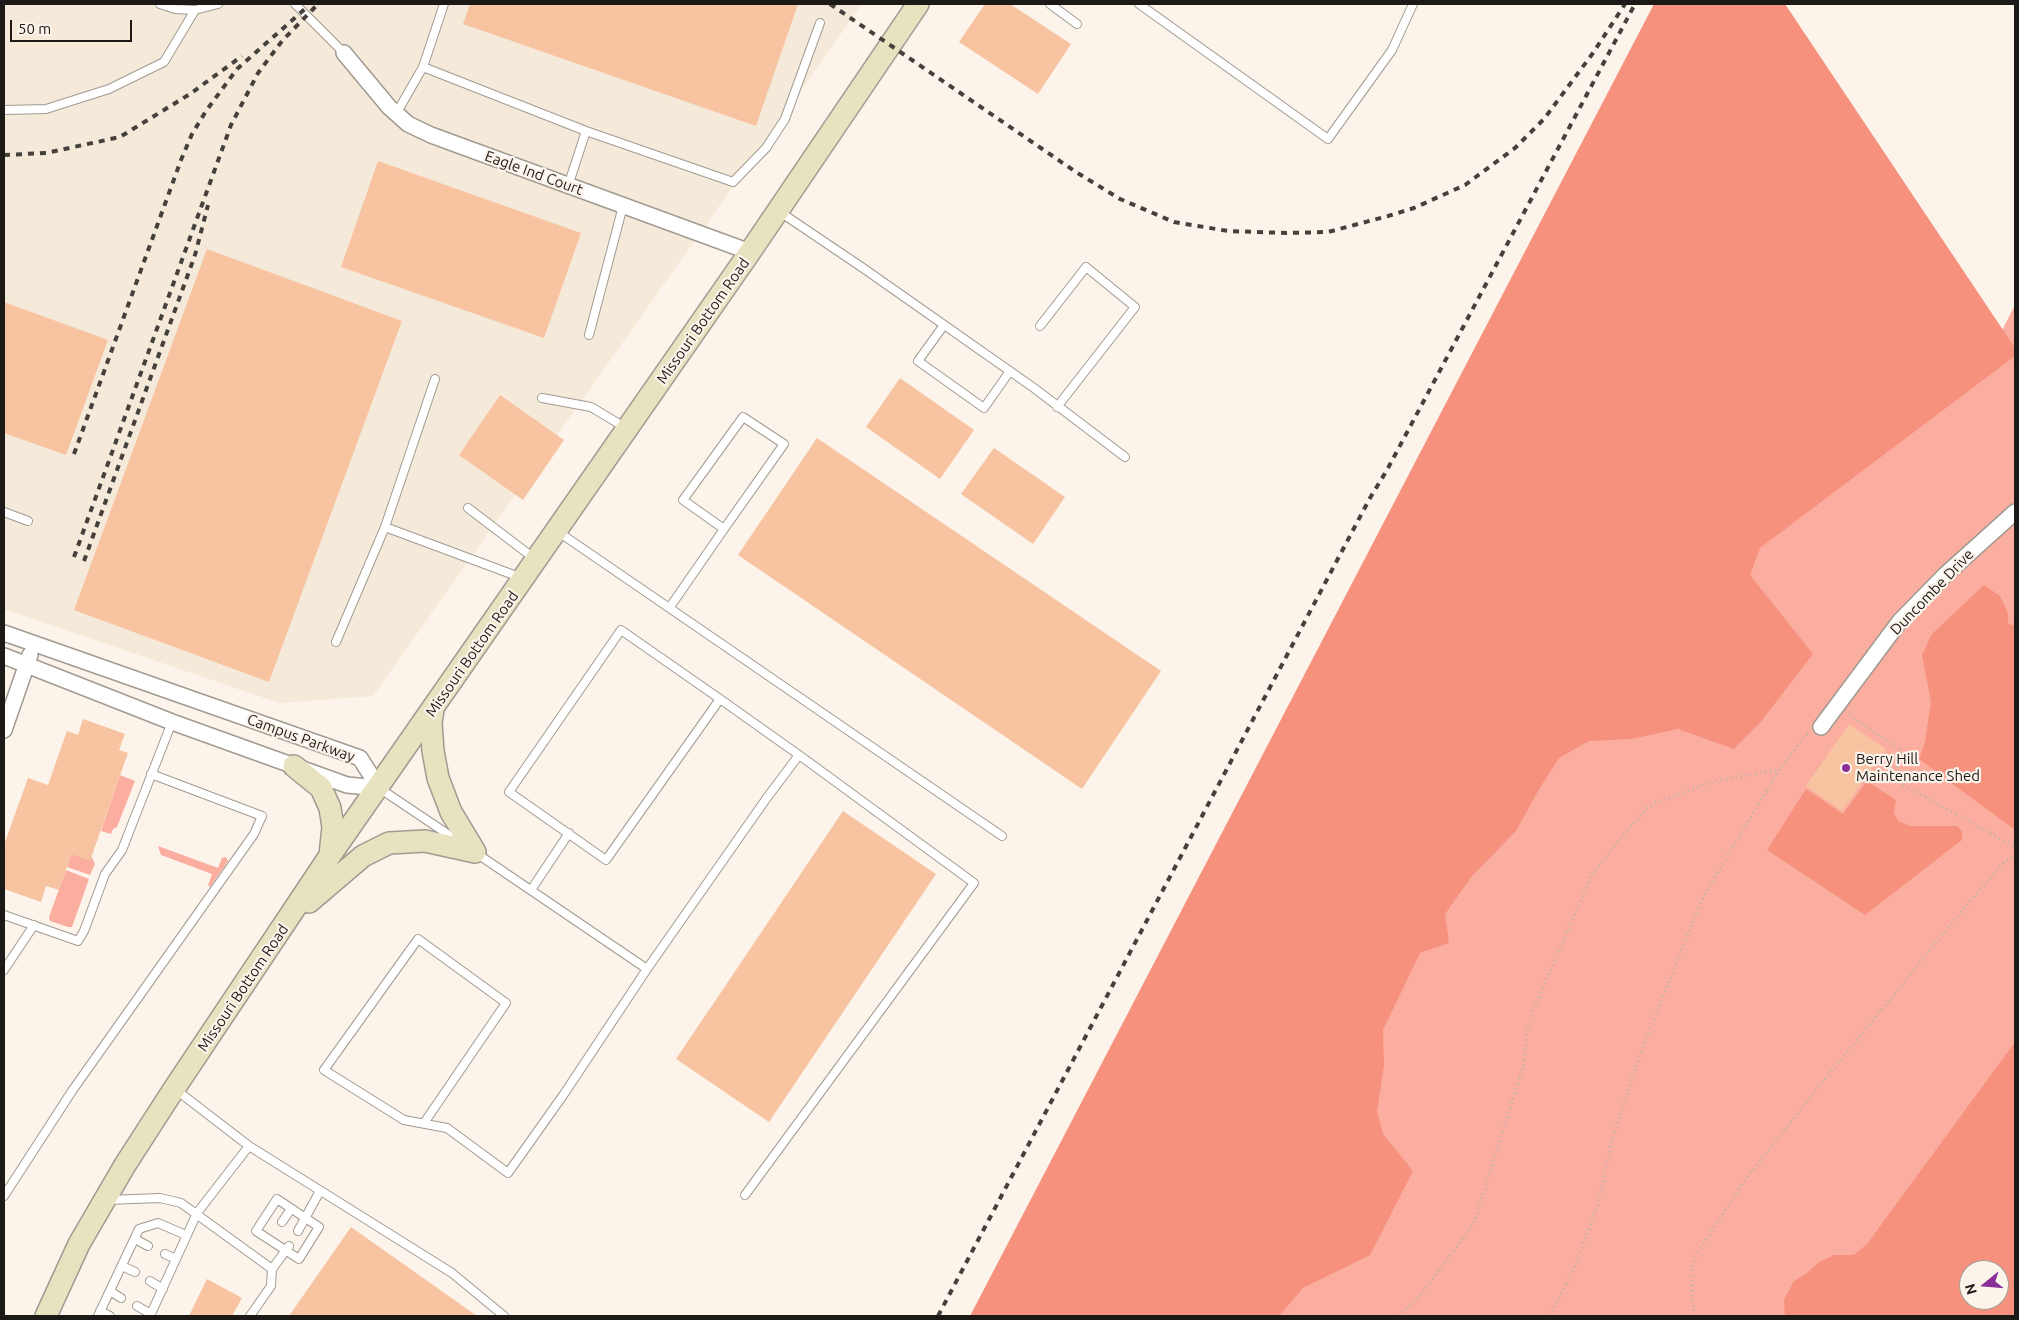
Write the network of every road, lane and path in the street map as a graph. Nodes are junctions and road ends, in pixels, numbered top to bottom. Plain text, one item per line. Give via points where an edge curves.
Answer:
1 (160, 4) edge
2 (218, 4) edge
3 (294, 4) edge
4 (444, 4) edge
5 (918, 4) edge
6 (1050, 4) edge
7 (1139, 4) edge
8 (1413, 4) edge
9 (195, 10) junction
10 (820, 23) dead end
11 (1077, 24) dead end
12 (344, 53) joint
13 (423, 67) junction
14 (4, 110) edge
15 (396, 114) junction
16 (586, 130) junction
17 (568, 186) junction
18 (623, 206) junction
19 (778, 211) junction
20 (750, 252) junction
21 (944, 325) junction
22 (1040, 326) dead end
23 (589, 335) dead end
24 (1010, 371) junction
25 (435, 379) dead end
26 (542, 398) dead end
27 (1057, 407) junction
28 (628, 429) junction
29 (1125, 457) dead end
30 (468, 508) dead end
31 (4, 512) edge
32 (2015, 512) edge
33 (28, 521) dead end
34 (385, 527) junction
35 (724, 530) junction
36 (557, 531) junction
37 (536, 561) junction
38 (524, 579) junction
39 (670, 607) junction
40 (4, 633) edge
41 (336, 642) dead end
42 (34, 644) junction
43 (4, 656) edge
44 (26, 664) junction
45 (720, 699) junction
46 (433, 710) junction
47 (1846, 713) dead end
48 (172, 722) junction
49 (1821, 727) joint
50 (4, 730) edge
51 (799, 755) junction
52 (294, 766) junction
53 (1779, 770) junction
54 (151, 774) junction
55 (379, 788) junction
56 (569, 833) junction
57 (1002, 836) dead end
58 (2015, 847) edge
59 (475, 852) junction
60 (2015, 856) edge
61 (330, 858) junction
62 (531, 890) junction
63 (4, 915) edge
64 (289, 920) junction
65 (34, 926) junction
66 (647, 968) junction
67 (4, 970) edge
68 (174, 1089) junction
69 (424, 1123) junction
70 (249, 1146) junction
71 (320, 1191) junction
72 (745, 1195) dead end
73 (4, 1196) edge
74 (105, 1200) junction
75 (291, 1209) junction
76 (197, 1213) junction
77 (305, 1218) junction
78 (282, 1222) dead end
79 (298, 1231) dead end
80 (186, 1234) junction
81 (135, 1239) junction
82 (148, 1246) dead end
83 (288, 1249) junction
84 (165, 1254) dead end
85 (176, 1259) junction
86 (122, 1266) junction
87 (272, 1269) junction
88 (135, 1272) dead end
89 (150, 1281) dead end
90 (163, 1289) junction
91 (110, 1291) junction
92 (121, 1298) dead end
93 (137, 1306) dead end
94 (99, 1314) edge
95 (150, 1315) edge
96 (46, 1316) edge
97 (110, 1316) edge
98 (250, 1316) edge
99 (504, 1316) edge
100 (1399, 1316) edge
101 (1550, 1316) edge
102 (1694, 1316) edge

1 - 9 lane
2 - 9 lane
3 - 12 lane
4 - 13 lane
5 - 19 street, Missouri Bottom Road
6 - 11 lane
7 - 8 lane via 1328,139 1392,50
9 - 14 lane via 164,62 109,89 46,109
10 - 16 lane via 785,119 766,148 733,182
12 - 15 street, Eagle Ind Court
13 - 15 lane
13 - 16 lane
15 - 17 street, Eagle Ind Court via 431,135
16 - 17 lane
17 - 18 street, Eagle Ind Court
18 - 20 street, Eagle Ind Court
18 - 23 lane
19 - 20 street, Missouri Bottom Road
19 - 21 lane
20 - 28 street, Missouri Bottom Road
21 - 24 lane
21 - 24 lane via 918,361 984,408
22 - 27 lane via 1086,267 1135,307
24 - 27 lane
25 - 34 lane
26 - 28 lane via 591,407
27 - 29 lane
28 - 36 street, Missouri Bottom Road
30 - 37 lane
31 - 33 lane
32 - 49 street, Duncombe Drive via 1945,575 1900,622
34 - 38 lane
34 - 41 lane
35 - 35 lane via 784,444 743,417 683,500
35 - 39 lane
36 - 37 street, Missouri Bottom Road
36 - 39 lane
37 - 38 street, Missouri Bottom Road
38 - 46 street, Missouri Bottom Road
39 - 57 lane
40 - 42 street, Campus Parkway
42 - 44 street
42 - 55 street, Campus Parkway via 360,758
43 - 44 street, Campus Parkway
44 - 48 street, Campus Parkway
44 - 50 street
45 - 51 lane
45 - 56 lane via 606,860
45 - 56 lane via 620,630 509,792
46 - 55 street, Missouri Bottom Road
46 - 59 street via 431,724 438,778 451,812
47 - 58 path via 1902,751 1893,779
48 - 52 street, Campus Parkway
48 - 54 lane
49 - 53 path via 1804,736
51 - 66 lane
51 - 72 lane via 974,883
52 - 55 street, Campus Parkway via 347,785
52 - 61 street via 321,788 330,808
53 - 100 path via 1718,780 1647,808 1592,874 1536,1004 1520,1079 1475,1220 1420,1296
53 - 101 path via 1702,899 1637,1062 1586,1237
54 - 65 lane via 122,850 105,874 78,941
54 - 73 lane via 262,816 254,834 72,1091
55 - 59 lane
55 - 61 street, Missouri Bottom Road
56 - 62 lane
59 - 62 lane
59 - 64 street via 425,841 389,843 363,856
60 - 102 path via 2004,862 1957,918 1745,1180 1695,1257 1691,1275
61 - 64 street, Missouri Bottom Road
62 - 66 lane
63 - 65 lane
64 - 68 street, Missouri Bottom Road
65 - 67 lane
66 - 69 lane via 508,1173 447,1128
68 - 70 lane
68 - 74 street, Missouri Bottom Road
69 - 69 lane via 404,1120 324,1070 418,939 506,1003
70 - 71 lane
70 - 76 lane
71 - 77 lane
71 - 99 lane via 452,1273
74 - 76 lane via 160,1198 181,1203
74 - 96 street, Missouri Bottom Road via 79,1244
75 - 77 lane
75 - 78 lane
75 - 83 lane via 277,1199 256,1232
76 - 80 lane
76 - 87 lane
77 - 79 lane
77 - 83 lane via 319,1227 299,1259
80 - 81 lane via 158,1223 140,1230
80 - 85 lane
81 - 82 lane
81 - 86 lane
83 - 87 lane
84 - 85 lane
85 - 90 lane
86 - 88 lane
86 - 91 lane
87 - 98 lane via 271,1286
89 - 90 lane
90 - 95 lane
91 - 92 lane
91 - 94 lane
93 - 95 lane
94 - 97 lane

